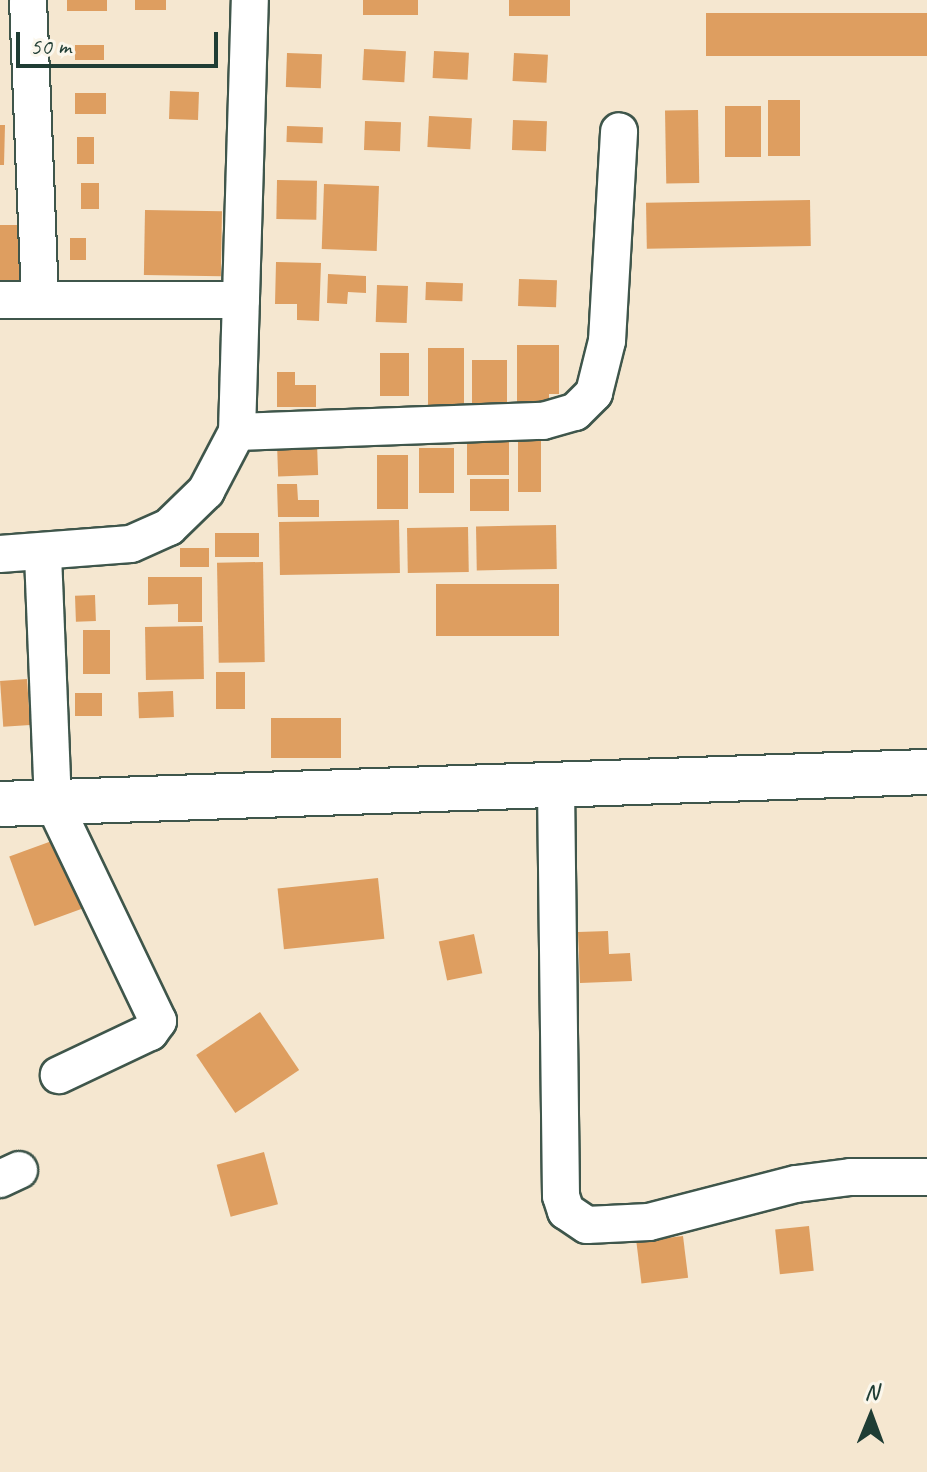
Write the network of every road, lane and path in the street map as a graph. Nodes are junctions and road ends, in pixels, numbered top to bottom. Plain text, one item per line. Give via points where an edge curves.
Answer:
1 (28, 0) edge
2 (250, 0) edge
3 (619, 131) dead end
4 (0, 300) edge
5 (40, 300) junction
6 (241, 300) junction
7 (237, 432) junction
8 (0, 554) edge
9 (43, 555) junction
10 (927, 772) edge
11 (556, 786) junction
12 (53, 802) junction
13 (0, 804) edge
14 (59, 1075) dead end
15 (927, 1177) edge

1 - 5 street
2 - 6 street
3 - 7 street via 607,341 594,393 575,412 543,421
4 - 5 street
5 - 6 street
6 - 7 street
7 - 9 street via 206,491 169,527 131,544
8 - 9 street
9 - 12 street
10 - 11 main road
11 - 12 main road
11 - 15 street via 561,1196 566,1211 587,1225 649,1222 796,1184 851,1177
12 - 13 main road
12 - 14 street via 158,1021 150,1032

